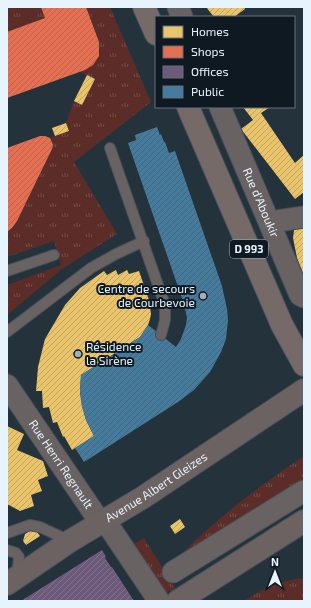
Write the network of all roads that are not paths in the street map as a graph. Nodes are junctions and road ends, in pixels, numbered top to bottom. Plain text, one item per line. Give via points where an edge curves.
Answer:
1 (144, 7) edge
2 (155, 32) edge
3 (188, 108) edge
4 (220, 108) edge
5 (110, 148) dead end
6 (304, 217) edge
7 (270, 222) junction
8 (144, 241) junction
9 (54, 255) dead end
10 (7, 271) edge
11 (304, 297) edge
12 (7, 332) edge
13 (161, 335) dead end
14 (304, 365) edge
15 (7, 385) edge
16 (304, 390) edge
17 (304, 490) edge
18 (304, 521) edge
19 (100, 522) junction
20 (7, 533) edge
21 (70, 541) junction
22 (7, 550) edge
23 (173, 572) dead end
24 (12, 580) edge
25 (159, 601) edge
26 (178, 601) edge

1 - 2 main road
3 - 14 main road, D 993 via 282,325
4 - 7 street, Rue d'Aboukir
5 - 8 lane
6 - 7 street
7 - 11 street, Rue d'Aboukir via 300,294
8 - 12 lane via 91,268
8 - 13 lane via 166,305 166,320
9 - 10 lane
15 - 19 street, Rue Henri Regnault
16 - 19 main road, Avenue Albert Gleizes via 142,498
17 - 23 street
18 - 26 main road
19 - 21 main road, Avenue Albert Gleizes
19 - 25 street, Rue Henri Regnault via 110,528
20 - 21 lane via 30,525
21 - 24 main road, Avenue Albert Gleizes
22 - 24 lane via 16,552 19,556

